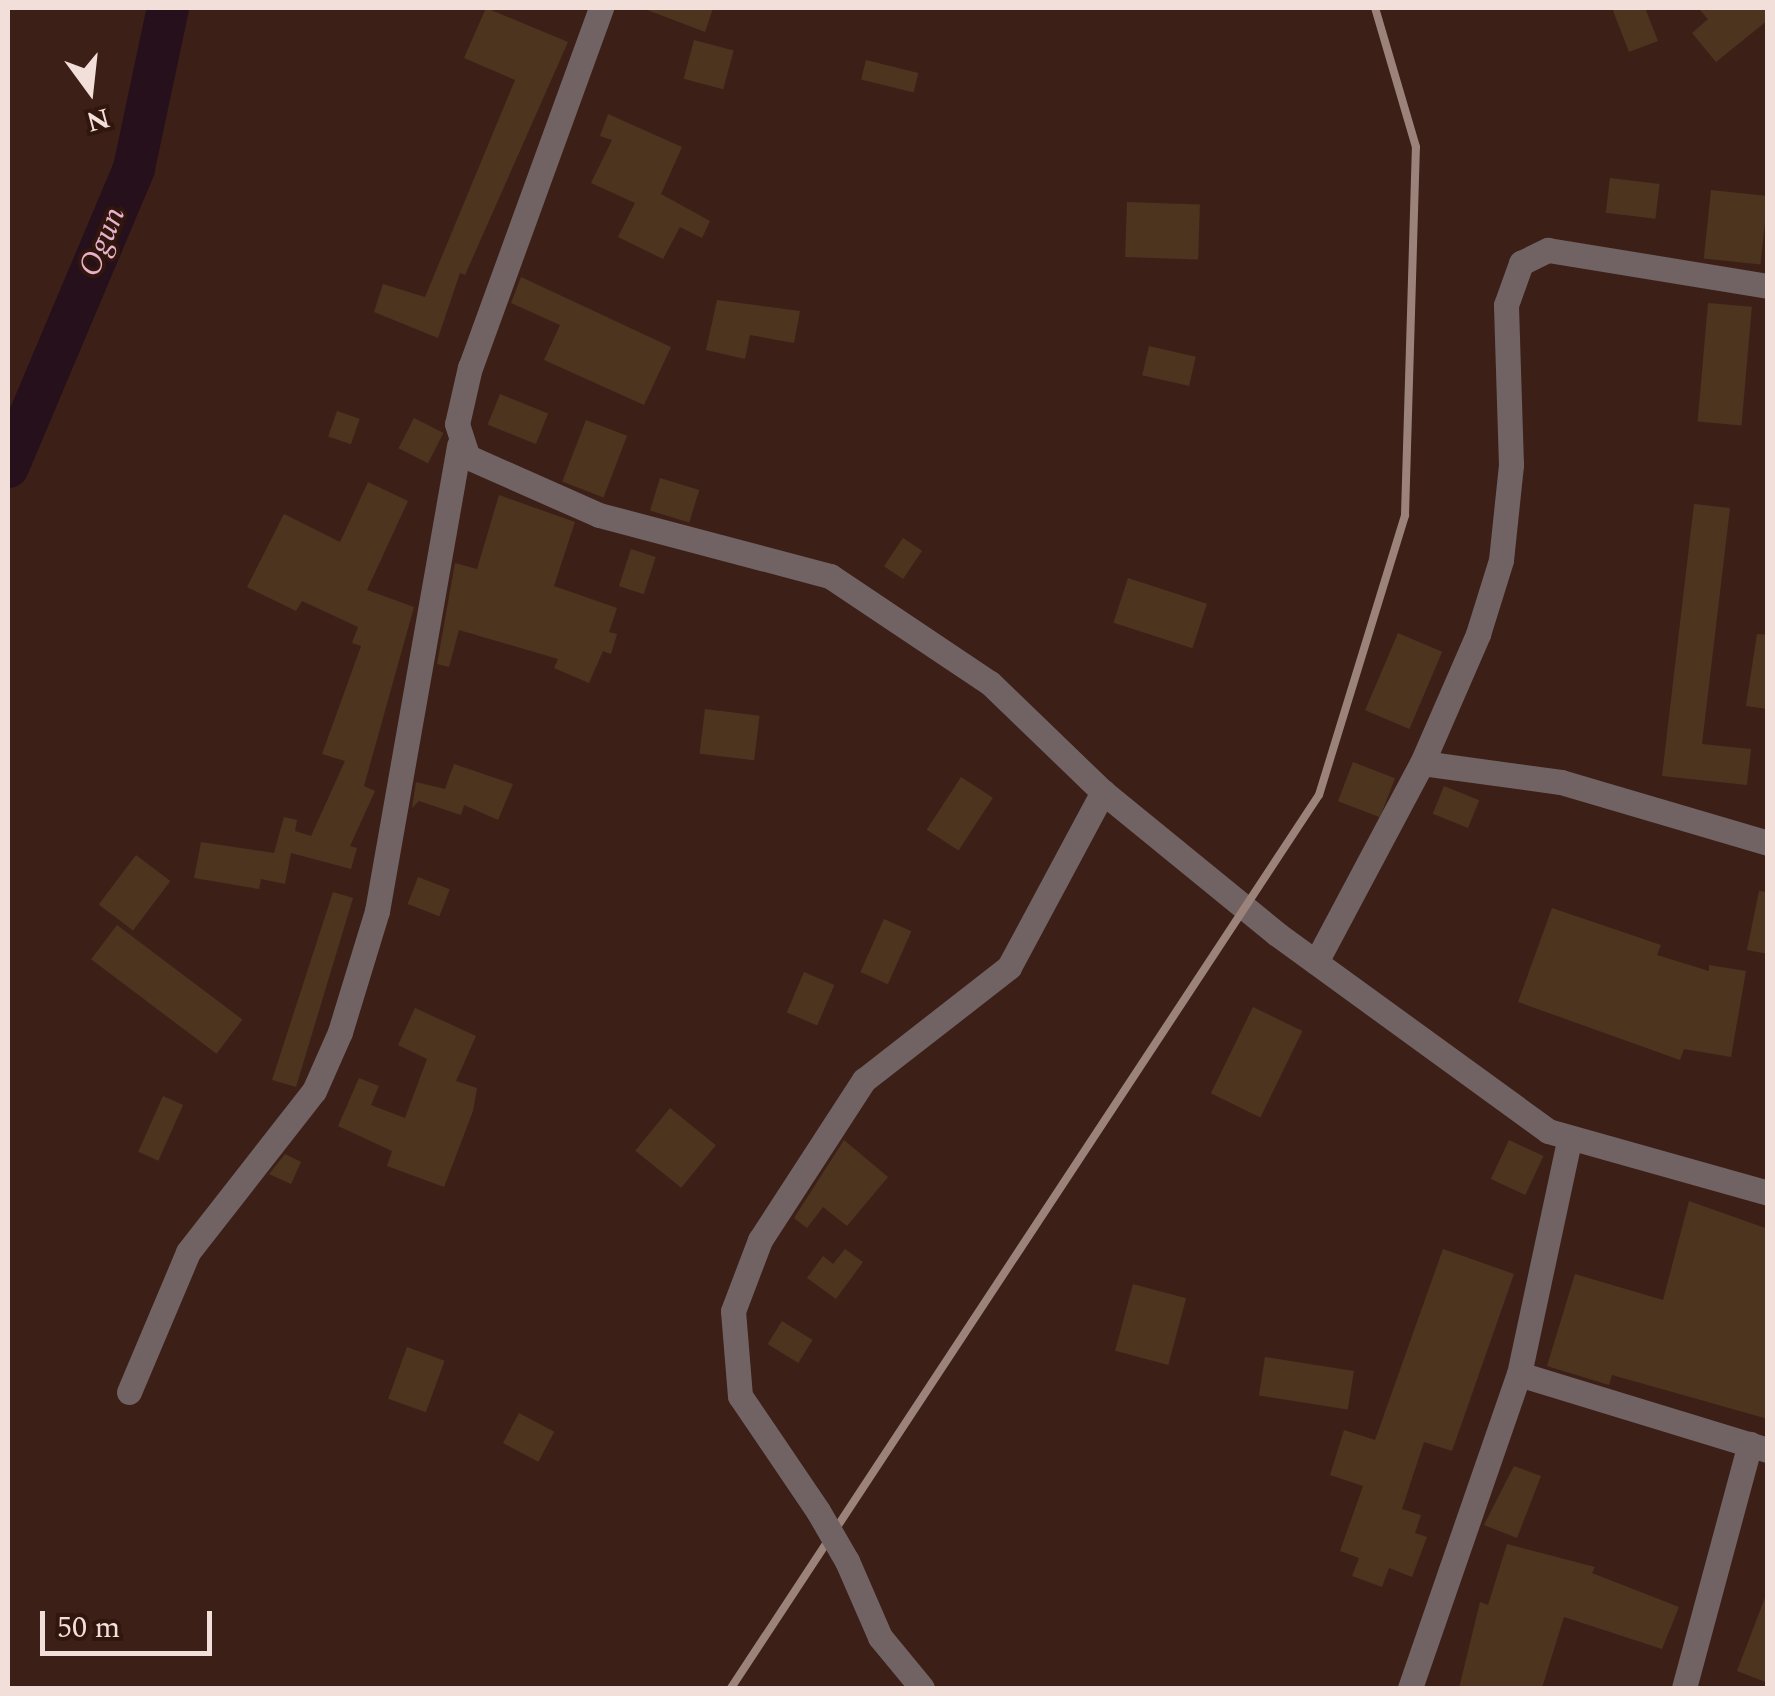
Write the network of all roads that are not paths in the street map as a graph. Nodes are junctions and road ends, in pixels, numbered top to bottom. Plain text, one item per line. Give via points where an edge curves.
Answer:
1 (601, 8) edge
2 (1768, 286) edge
3 (459, 445) junction
4 (1422, 763) junction
5 (1104, 792) junction
6 (1768, 843) edge
7 (1316, 962) junction
8 (1569, 1141) junction
9 (1768, 1193) edge
10 (1519, 1374) junction
11 (128, 1392) dead end
12 (1759, 1447) edge
13 (919, 1688) edge
14 (1410, 1688) edge
15 (1684, 1688) edge

1 - 3 street via 470,367
2 - 4 street via 1548,250 1521,263 1506,305 1511,465 1501,560 1478,634
3 - 5 street via 468,457 599,515 830,576 990,683
3 - 11 street via 376,911 340,1032 314,1091 188,1252
4 - 6 street via 1561,782
4 - 7 street
5 - 7 street
5 - 13 street, bridge via 1009,967 864,1080 760,1240 733,1311 740,1396 847,1560 880,1637
7 - 8 street via 1517,1111
8 - 9 street via 1698,1169
8 - 10 street
10 - 12 street
10 - 14 street
12 - 15 street

